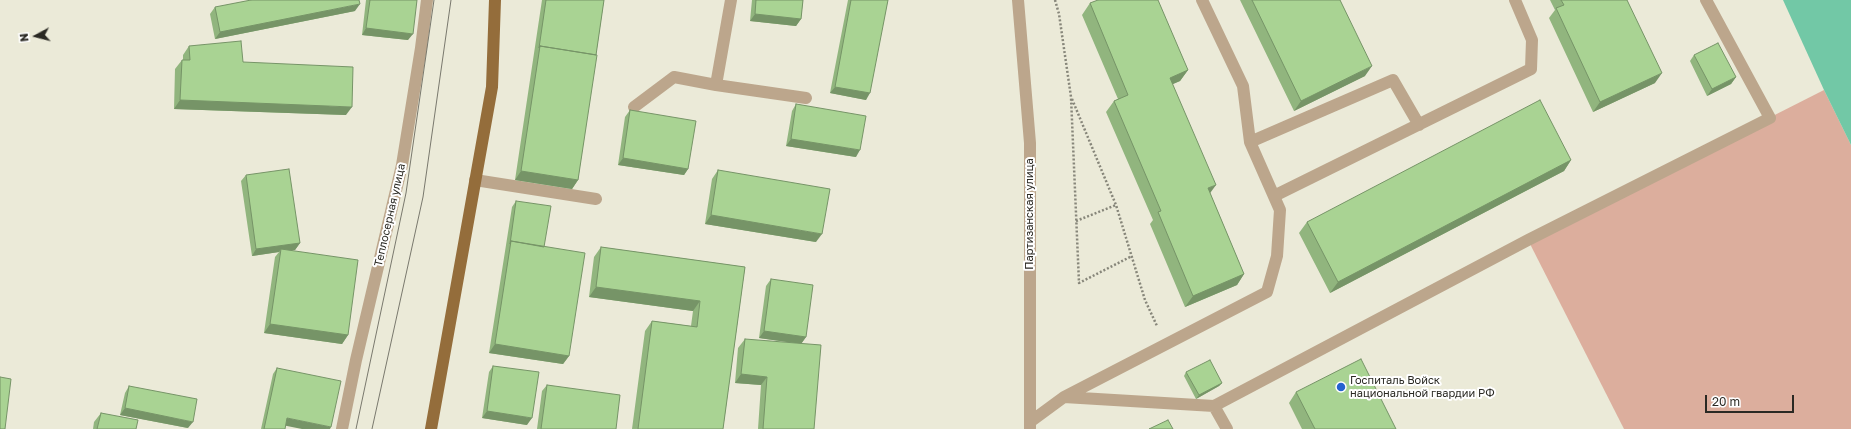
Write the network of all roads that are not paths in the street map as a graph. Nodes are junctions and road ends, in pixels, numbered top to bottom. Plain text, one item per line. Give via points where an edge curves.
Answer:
1 (427, 0) edge
2 (495, 0) edge
3 (731, 0) edge
4 (1018, 0) edge
5 (1202, 0) edge
6 (1515, 0) edge
7 (1706, 0) edge
8 (716, 84) junction
9 (806, 98) dead end
10 (634, 107) dead end
11 (1419, 125) junction
12 (1250, 142) junction
13 (475, 180) junction
14 (1274, 196) junction
15 (596, 199) dead end
16 (1064, 397) junction
17 (1214, 406) junction
18 (1030, 426) edge
19 (342, 429) edge
20 (431, 429) edge
21 (1227, 429) edge

1 - 19 street, Теплосерная улица via 402,164
2 - 13 main road via 492,87
3 - 8 street
4 - 18 street, Партизанская улица via 1030,143
5 - 12 street via 1243,86
6 - 11 street via 1532,40 1531,69
7 - 17 street via 1770,118 1528,240
8 - 9 street
8 - 10 street via 674,77
11 - 12 street via 1393,80
11 - 14 street
12 - 14 street
13 - 15 street
13 - 20 main road
14 - 16 street via 1280,210 1278,248 1267,292
16 - 17 street
16 - 18 street
17 - 21 street

